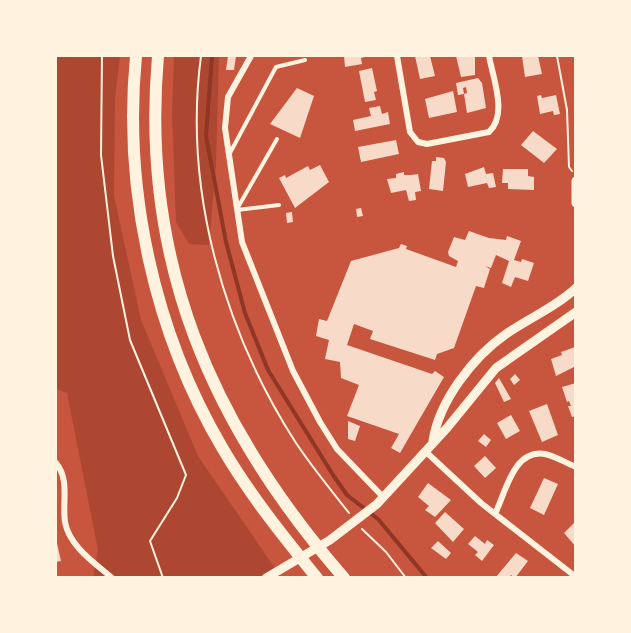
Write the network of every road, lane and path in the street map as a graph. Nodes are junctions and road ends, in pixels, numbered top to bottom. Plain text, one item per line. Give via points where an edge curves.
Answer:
1 (102, 56) edge
2 (136, 56) edge
3 (158, 56) edge
4 (201, 56) edge
5 (250, 56) edge
6 (397, 56) edge
7 (489, 56) edge
8 (557, 56) edge
9 (305, 60) dead end
10 (277, 139) dead end
11 (229, 155) junction
12 (576, 175) edge
13 (576, 181) edge
14 (576, 203) edge
15 (279, 205) dead end
16 (237, 210) junction
17 (576, 288) edge
18 (576, 312) edge
19 (433, 441) junction
20 (425, 451) junction
21 (56, 463) edge
22 (576, 467) edge
23 (384, 498) junction
24 (495, 514) junction
25 (359, 519) junction
26 (576, 577) edge
27 (112, 578) edge
28 (163, 578) edge
29 (266, 578) edge
30 (317, 578) edge
31 (344, 578) edge
32 (406, 578) edge

1 - 28 path via 100,154 113,256 130,340 186,475 177,498 150,541
2 - 30 main road via 136,178 158,296 186,375 212,429 242,478
3 - 31 main road via 157,172 179,292 222,402 256,463
4 - 25 path via 198,148 206,216 218,272 238,332 297,444
5 - 11 street via 228,97 225,128
6 - 7 street via 410,132 418,142 427,144 489,132 496,126 500,116
8 - 12 path via 567,110 569,167
9 - 11 lane via 276,66
10 - 16 lane
11 - 16 street
13 - 14 street
15 - 16 lane
16 - 23 street via 242,242 293,371 337,449
17 - 19 street via 505,334 479,357 435,424
18 - 19 street via 496,368
19 - 20 street
20 - 23 street
20 - 24 street
21 - 27 street via 64,480 69,534
22 - 24 street via 547,454 524,459 513,471
23 - 25 street
24 - 26 street
25 - 29 street
25 - 32 path

